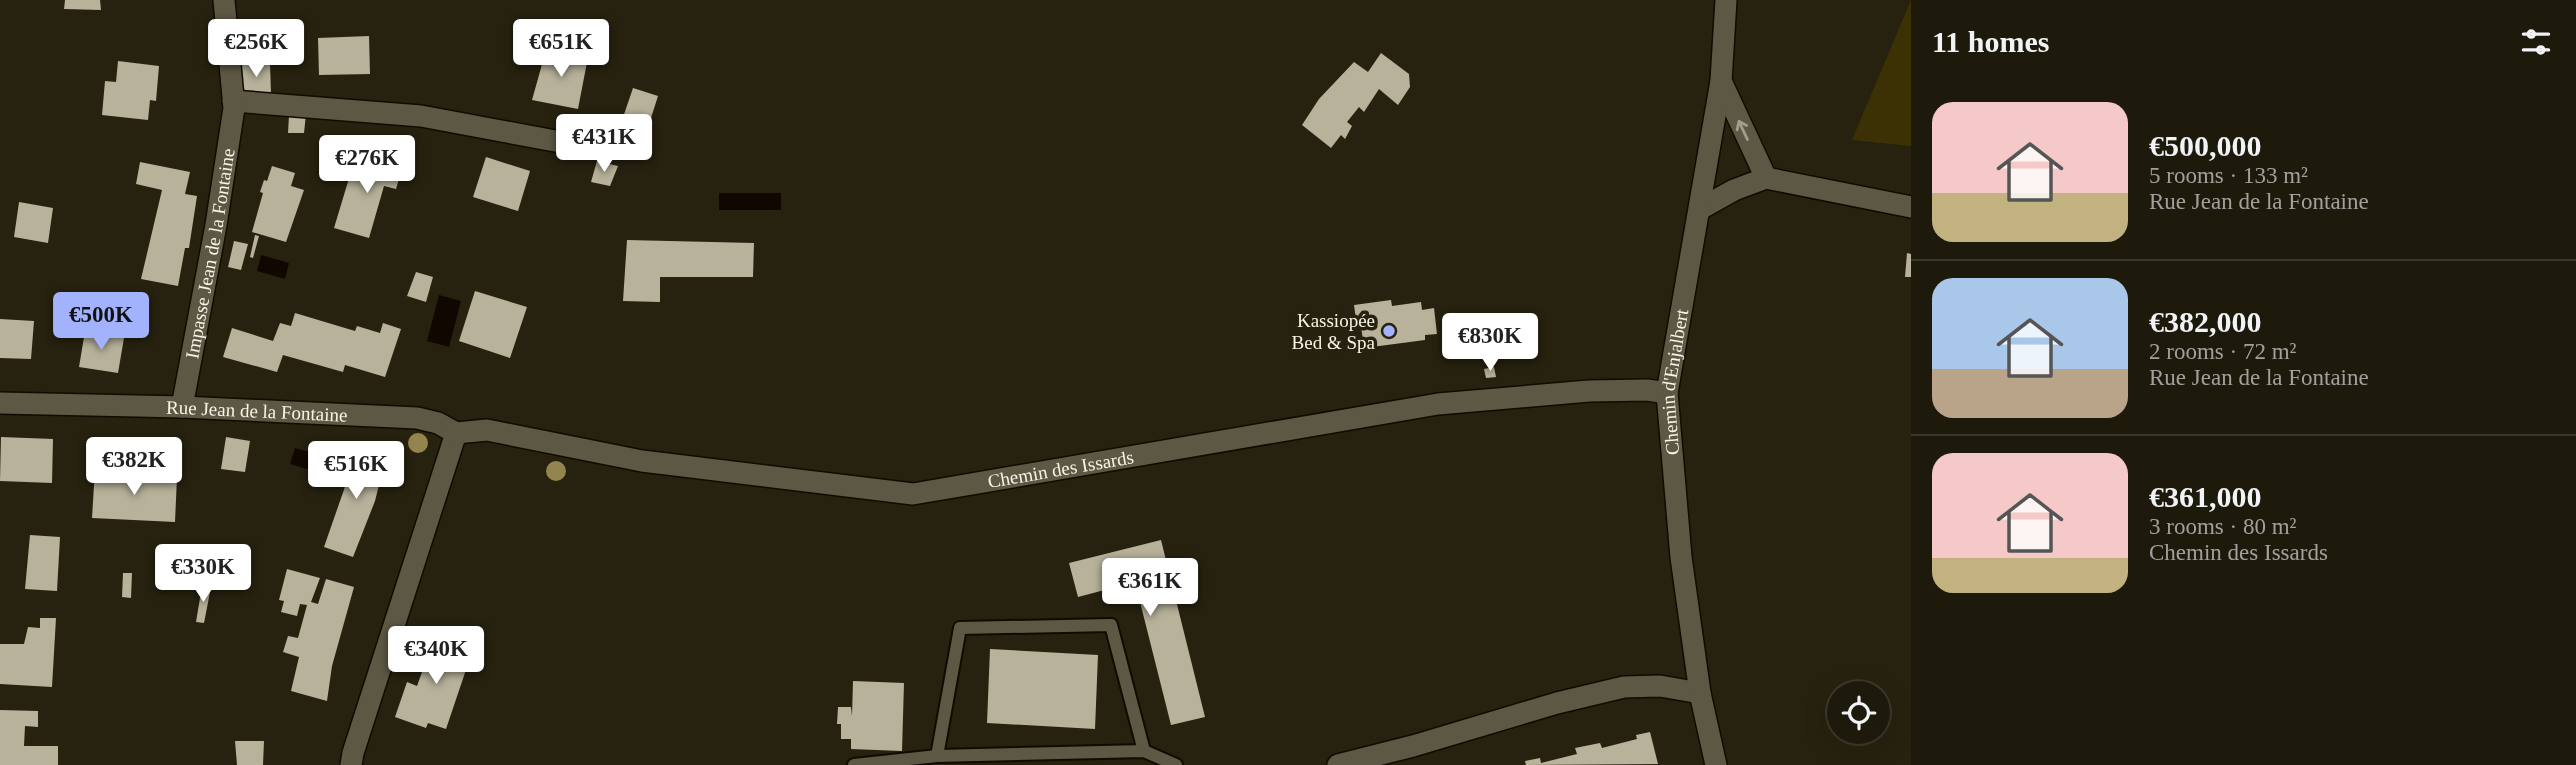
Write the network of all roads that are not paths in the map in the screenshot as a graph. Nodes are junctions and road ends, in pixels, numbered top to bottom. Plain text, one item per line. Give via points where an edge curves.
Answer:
1 (224, 0) edge
2 (1726, 0) edge
3 (1721, 81) junction
4 (233, 101) junction
5 (582, 146) dead end
6 (1766, 178) junction
7 (1911, 207) edge
8 (1700, 209) junction
9 (1667, 393) junction
10 (0, 403) edge
11 (182, 407) junction
12 (456, 433) junction
13 (1700, 693) junction
14 (1144, 751) junction
15 (937, 756) junction
16 (351, 765) edge
17 (854, 765) edge
18 (1176, 765) edge
19 (1338, 765) edge
20 (1716, 765) edge

1 - 4 street, Impasse Jean de la Fontaine
2 - 3 street, Chemin d'Enjalbert
6 -> 3 street
3 - 8 street, Chemin d'Enjalbert
4 - 5 street via 421,116
4 - 11 street, Impasse Jean de la Fontaine via 216,225
6 - 7 street
6 - 8 street
8 - 9 street, Chemin d'Enjalbert
9 - 12 street, Chemin des Issards via 1589,391 1437,404 913,494 642,461 486,430
9 - 13 street, Chemin d'Enjalbert via 1681,557
10 - 11 street, Rue Jean de la Fontaine
11 - 12 street, Rue Jean de la Fontaine via 417,418
12 - 16 street
13 - 19 street via 1660,686 1624,687
13 - 20 street, Chemin d'Enjalbert
14 - 15 lane
14 - 15 lane via 1111,625 960,628
14 - 18 lane
15 - 17 lane

